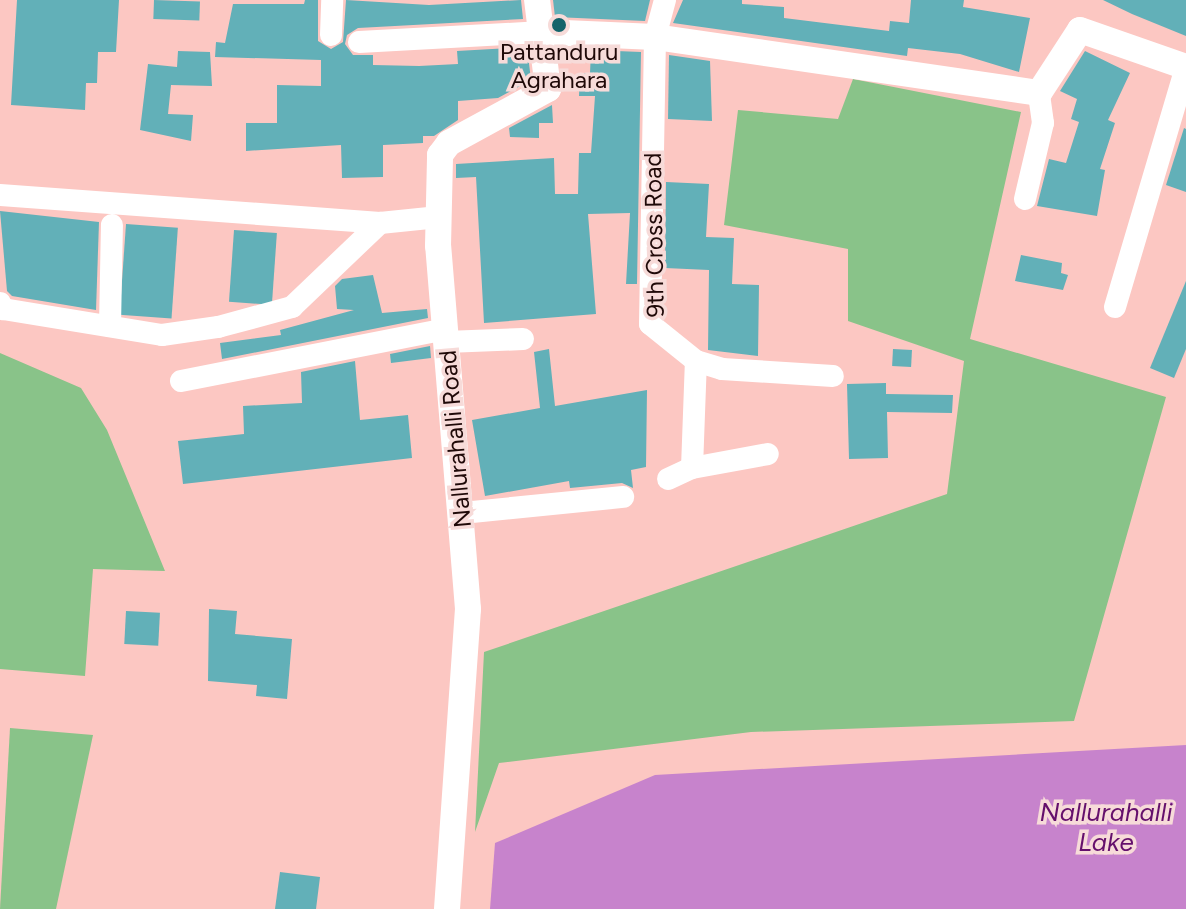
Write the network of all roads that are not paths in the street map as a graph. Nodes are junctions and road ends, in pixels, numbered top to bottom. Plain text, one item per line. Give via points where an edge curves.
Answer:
1 (332, 0) edge
2 (537, 0) edge
3 (665, 0) edge
4 (542, 32) junction
5 (331, 35) dead end
6 (655, 37) junction
7 (359, 42) dead end
8 (1186, 67) edge
9 (1039, 93) junction
10 (0, 195) edge
11 (1025, 199) dead end
12 (439, 217) junction
13 (380, 223) junction
14 (112, 225) dead end
15 (0, 303) edge
16 (1115, 307) dead end
17 (110, 326) junction
18 (445, 336) junction
19 (523, 339) dead end
20 (696, 361) junction
21 (833, 376) dead end
22 (181, 381) dead end
23 (768, 454) dead end
24 (692, 468) junction
25 (668, 479) dead end
26 (623, 497) dead end
27 (462, 513) junction
28 (447, 909) edge

1 - 5 street
2 - 4 street
3 - 6 street, 9th Cross Road
4 - 6 street
4 - 7 street
4 - 12 street, Nallurahalli Road via 548,89 449,143 440,155
6 - 9 street
6 - 20 street, 9th Cross Road via 650,324
8 - 9 street via 1080,30
8 - 16 street
9 - 11 street via 1043,123
10 - 13 street
12 - 13 street
12 - 18 street, Nallurahalli Road
13 - 17 street via 292,307 162,335
14 - 17 street
15 - 17 street via 3,309
18 - 19 street
18 - 22 street
18 - 27 street, Nallurahalli Road
20 - 21 street, 9th Cross Road via 722,369
20 - 24 street
23 - 24 street
24 - 25 street
26 - 27 street
27 - 28 street, Nallurahalli Road via 468,609

